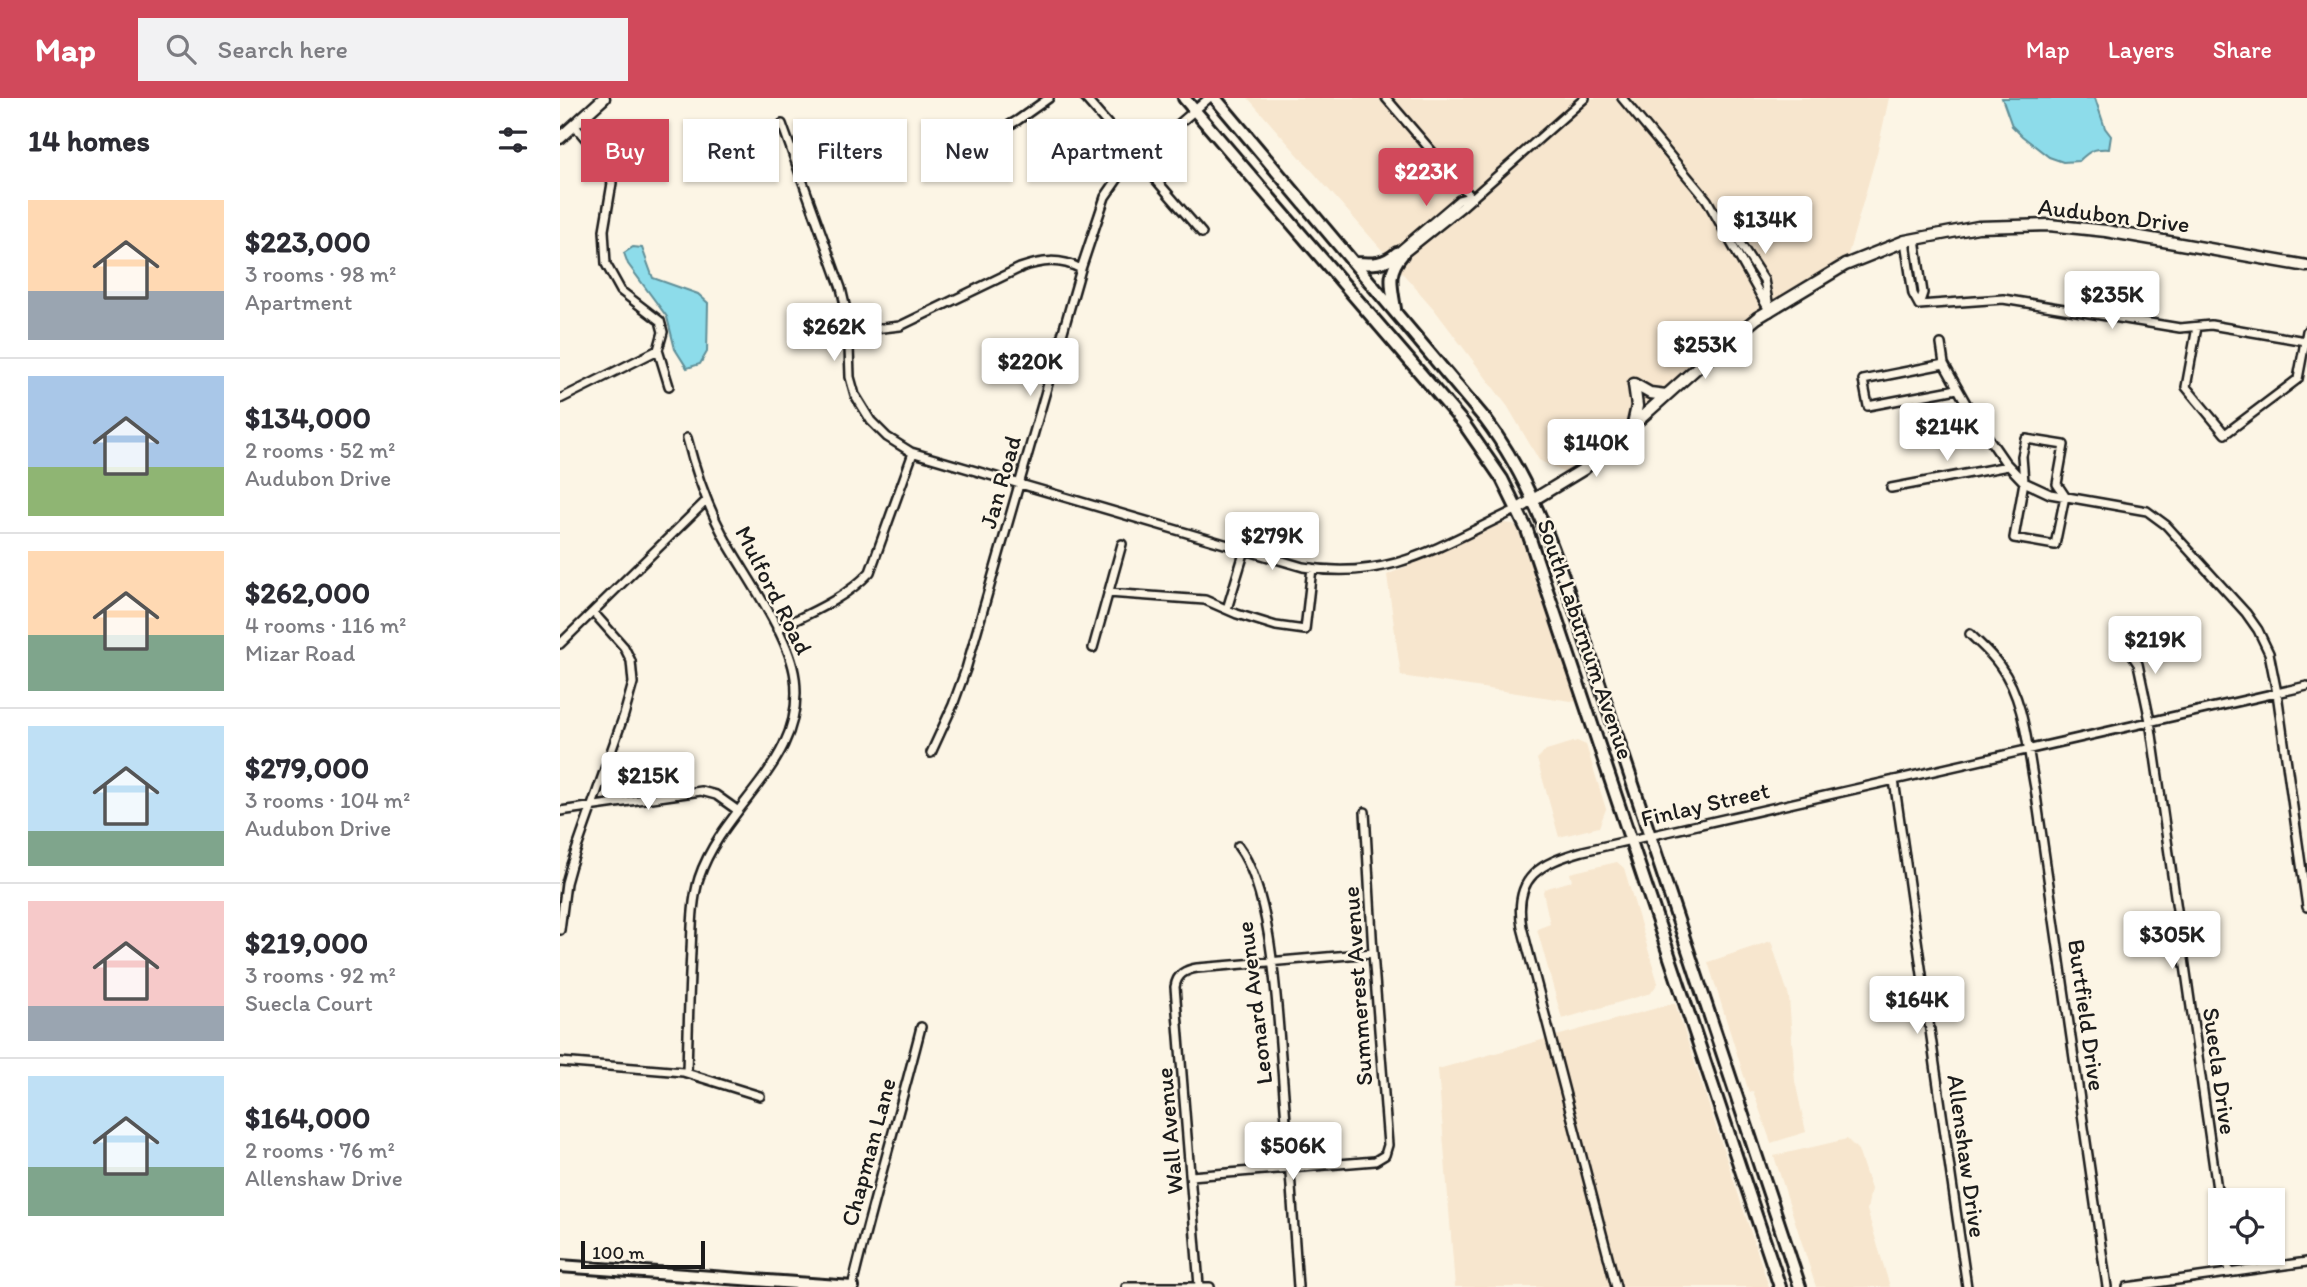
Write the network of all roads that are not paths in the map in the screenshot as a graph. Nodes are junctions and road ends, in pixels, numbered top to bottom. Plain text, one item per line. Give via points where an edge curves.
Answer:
1 (604, 98) edge
2 (1049, 98) edge
3 (1085, 98) edge
4 (1184, 98) edge
5 (1209, 98) edge
6 (1215, 98) edge
7 (1386, 98) edge
8 (1586, 98) edge
9 (1622, 98) edge
10 (1195, 111) junction
11 (1103, 119) edge
12 (1186, 119) edge
13 (1013, 123) edge
14 (782, 124) dead end
15 (574, 125) junction
16 (560, 138) edge
17 (1115, 182) edge
18 (1158, 182) edge
19 (1471, 197) junction
20 (1202, 233) dead end
21 (1910, 241) junction
22 (1400, 253) junction
23 (1355, 263) junction
24 (2307, 266) edge
25 (1081, 269) junction
26 (1395, 312) junction
27 (1770, 312) junction
28 (2197, 327) junction
29 (2307, 331) edge
30 (848, 332) junction
31 (2305, 341) edge
32 (1941, 344) dead end
33 (658, 349) junction
34 (1944, 364) junction
35 (669, 386) dead end
36 (1957, 389) junction
37 (1666, 395) junction
38 (560, 399) edge
39 (1633, 424) junction
40 (687, 438) dead end
41 (913, 453) junction
42 (2008, 466) junction
43 (2024, 482) junction
44 (1020, 483) junction
45 (1891, 488) dead end
46 (2065, 496) junction
47 (1534, 499) junction
48 (707, 500) junction
49 (1518, 509) junction
50 (1122, 544) dead end
51 (1245, 550) junction
52 (1312, 568) junction
53 (1108, 593) junction
54 (1227, 609) junction
55 (593, 612) junction
56 (777, 629) junction
57 (1970, 634) dead end
58 (560, 644) edge
59 (2126, 646) dead end
60 (1093, 648) dead end
61 (2307, 685) edge
62 (2277, 692) junction
63 (2150, 721) junction
64 (2028, 749) junction
65 (931, 753) dead end
66 (1894, 780) junction
67 (592, 806) junction
68 (737, 810) junction
69 (560, 811) edge
70 (1365, 812) dead end
71 (1651, 835) junction
72 (1632, 840) junction
73 (1238, 846) dead end
74 (2307, 907) edge
75 (560, 930) edge
76 (1373, 953) junction
77 (1272, 962) junction
78 (921, 1027) dead end
79 (560, 1062) edge
80 (687, 1073) junction
81 (760, 1096) dead end
82 (1290, 1168) junction
83 (1191, 1176) junction
84 (2217, 1188) edge
85 (2307, 1262) edge
86 (2228, 1265) edge
87 (560, 1266) edge
88 (2229, 1273) junction
89 (691, 1275) junction
90 (1199, 1286) edge
91 (687, 1287) edge
92 (853, 1287) edge
93 (1126, 1287) edge
94 (1210, 1287) edge
95 (1298, 1287) edge
96 (1616, 1287) edge
97 (1780, 1287) edge
98 (1800, 1287) edge
99 (1967, 1287) edge
100 (2108, 1287) edge
101 (2127, 1287) edge

1 - 15 street
2 - 13 street
3 - 11 street
4 - 10 main road, South Laburnum Avenue
5 - 10 street, Jan Road
6 - 23 main road, South Laburnum Avenue
7 - 19 street
8 - 19 street
9 - 27 street via 1738,240 1764,280
10 - 12 street, Jan Road
10 - 49 main road, South Laburnum Avenue via 1464,424
14 - 30 street, Audubon Drive via 837,273
15 - 16 street
15 - 33 street via 606,163 612,183 604,230 606,264 621,291 660,321 663,332
17 - 25 street, Jan Road via 1098,215
18 - 20 street
19 - 22 street
21 - 24 street, Audubon Drive via 1978,227 2049,225
21 - 27 street, Audubon Drive via 1845,265
21 - 28 street via 1913,294 1919,305 2003,299
22 - 23 main road via 1387,261
22 - 26 main road via 1390,277
23 - 26 main road, South Laburnum Avenue
25 - 30 street via 1064,262 1036,262 900,326
25 - 44 street, Jan Road
26 - 47 main road, South Laburnum Avenue via 1495,432
27 - 37 street, Audubon Drive
28 - 31 street via 2211,325
28 - 31 street via 2186,387 2225,434 2298,379
29 - 31 street
30 - 41 street, Audubon Drive via 850,377 862,408 887,437
32 - 34 street
33 - 35 street
33 - 38 street
34 - 36 street
34 - 36 street via 1863,380 1868,406
36 - 42 street
37 - 39 street, Audubon Drive
37 - 39 street via 1634,384 1637,406
39 - 47 street, Audubon Drive via 1584,469
40 - 48 street, Mulford Road
41 - 44 street, Audubon Drive
41 - 56 street via 870,572 856,587
42 - 43 street
42 - 45 street
43 - 46 street
43 - 46 street via 2026,439 2064,445 2057,484
43 - 46 street via 2014,538 2055,545
44 - 51 street, Audubon Drive
44 - 65 street, Jan Road via 966,669
46 - 62 street via 2147,511 2166,525 2258,630 2269,653
47 - 49 street, Audubon Drive
47 - 71 main road, South Laburnum Avenue
48 - 55 street
48 - 56 street, Mulford Road
49 - 52 street, Audubon Drive via 1388,567 1348,572
49 - 72 main road, South Laburnum Avenue
50 - 53 street
51 - 52 street, Audubon Drive
51 - 54 street
52 - 54 street via 1305,630 1276,626
53 - 54 street via 1205,600
53 - 60 street
55 - 58 street
55 - 67 street via 624,647 633,683
56 - 68 street, Mulford Road via 795,678 793,725 775,762
57 - 64 street, Burtfield Drive via 2011,684
59 - 63 street, Suecla Drive via 2138,664
61 - 62 street, Finlay Street
62 - 63 street, Finlay Street
62 - 74 street
63 - 64 street, Finlay Street
63 - 84 street, Suecla Drive
64 - 66 street, Finlay Street
64 - 100 street, Burtfield Drive
66 - 71 street, Finlay Street
66 - 99 street, Allenshaw Drive
67 - 68 street via 701,791
67 - 69 street
67 - 75 street via 566,883
68 - 80 street, Mulford Road via 709,853 695,895
70 - 76 street, Summerest Avenue
71 - 72 street, Finlay Street
71 - 98 main road, South Laburnum Avenue
72 - 96 street, Finlay Street via 1548,862 1527,883 1520,904 1524,938
72 - 97 main road, South Laburnum Avenue
73 - 77 street, Leonard Avenue via 1250,865
76 - 77 street
76 - 82 street, Summerest Avenue via 1388,1144 1384,1157
77 - 82 street, Leonard Avenue
77 - 83 street, Wall Avenue via 1186,970 1175,987
78 - 92 street, Chapman Lane
79 - 80 street
80 - 81 street
82 - 83 street
82 - 95 street, Leonard Avenue
83 - 90 street, Wall Avenue
85 - 88 street
86 - 88 street
87 - 89 main road
88 - 101 street
89 - 91 street
89 - 92 main road
90 - 93 street
90 - 94 street

